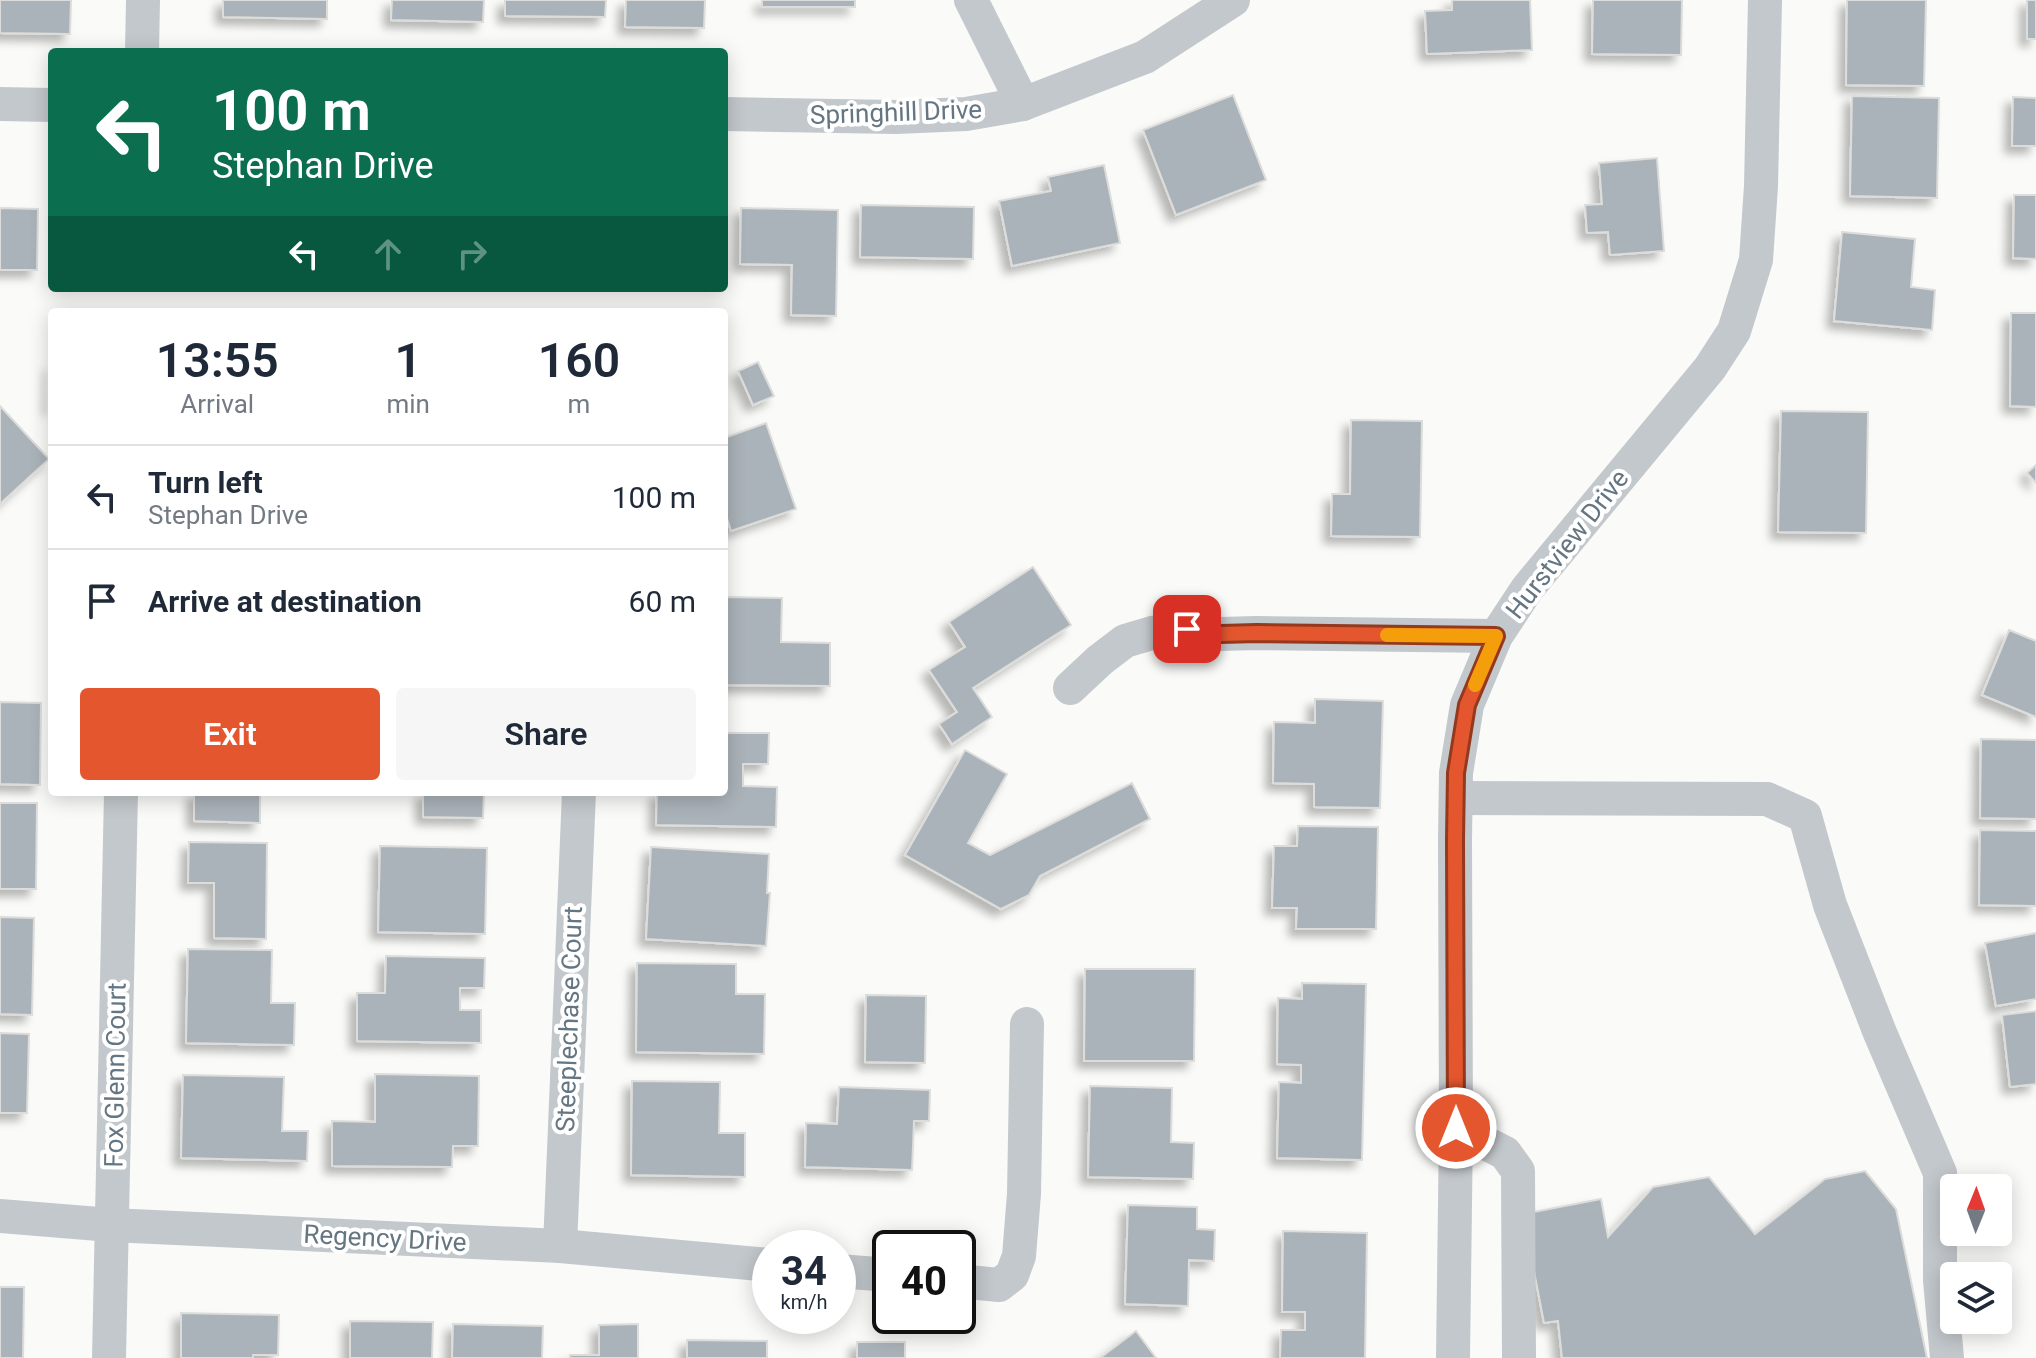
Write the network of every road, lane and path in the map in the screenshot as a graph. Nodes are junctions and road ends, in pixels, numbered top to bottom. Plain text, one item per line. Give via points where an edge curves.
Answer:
1 (143, 0) edge
2 (971, 0) edge
3 (1233, 0) edge
4 (1765, 0) edge
5 (142, 48) edge
6 (0, 104) edge
7 (1023, 104) junction
8 (48, 105) edge
9 (728, 114) edge
10 (1496, 636) junction
11 (1070, 688) dead end
12 (121, 796) edge
13 (579, 796) edge
14 (1456, 798) junction
15 (1027, 1024) dead end
16 (1456, 1128) junction
17 (0, 1216) edge
18 (111, 1225) junction
19 (560, 1246) junction
20 (752, 1263) edge
21 (976, 1283) edge
22 (109, 1358) edge
23 (1453, 1358) edge
24 (1519, 1358) edge
25 (1947, 1358) edge

1 - 5 street
2 - 7 street
3 - 7 street, Springhill Drive via 1145,57
4 - 10 street, Hurstview Drive via 1756,260 1734,331 1710,368 1527,589
6 - 8 street
7 - 9 street, Springhill Drive via 966,114 896,117
10 - 11 street via 1221,634 1187,629 1152,633 1125,641
10 - 14 street, Hurstview Drive via 1467,705
12 - 18 street, Fox Glenn Court
13 - 19 street, Steeplechase Court
14 - 16 street, Hurstview Drive
14 - 25 street via 1767,799 1805,816 1830,905 1940,1173 1940,1280
15 - 21 street via 1019,1256 1012,1275 999,1285
16 - 23 street, Hurstview Drive
16 - 24 street via 1505,1153 1518,1171
17 - 18 street, Regency Drive
18 - 19 street, Regency Drive
18 - 22 street, Fox Glenn Court
19 - 20 street, Regency Drive

